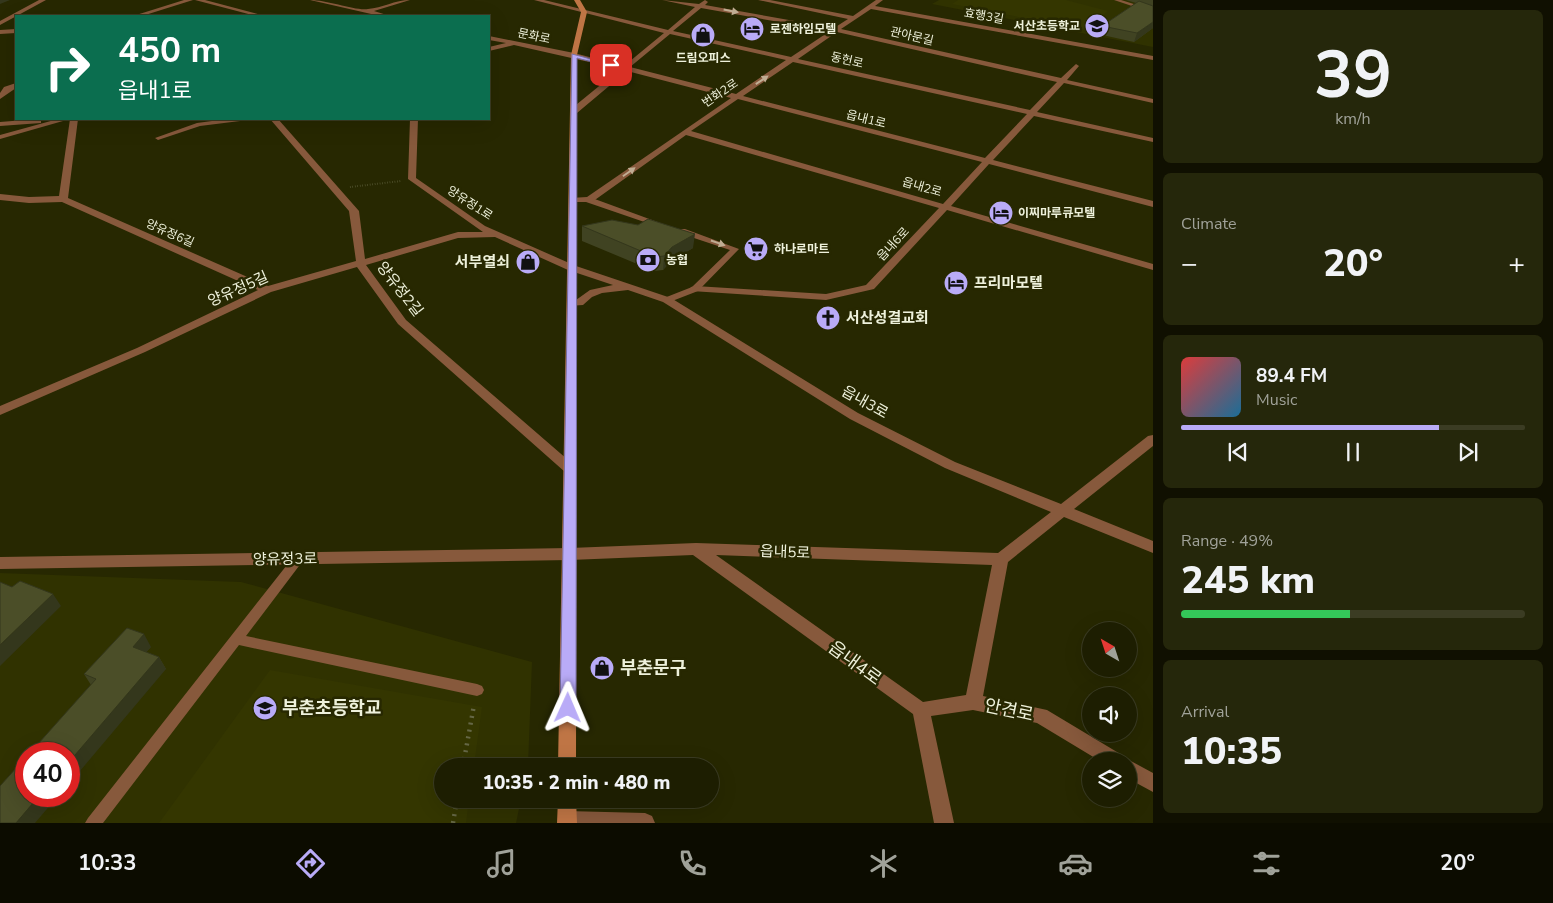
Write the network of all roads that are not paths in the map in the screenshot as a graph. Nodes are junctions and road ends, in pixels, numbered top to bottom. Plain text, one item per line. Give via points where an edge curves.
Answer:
1 (43, 0) edge
2 (190, 0) edge
3 (198, 0) edge
4 (313, 0) edge
5 (407, 0) edge
6 (537, 0) edge
7 (578, 0) edge
8 (665, 0) edge
9 (706, 0) edge
10 (761, 0) edge
11 (880, 0) edge
12 (1116, 0) edge
13 (700, 5) junction
14 (870, 7) junction
15 (366, 12) junction
16 (584, 12) junction
17 (1153, 12) edge
18 (139, 15) edge
19 (258, 15) edge
20 (360, 15) edge
21 (382, 15) edge
22 (854, 18) junction
23 (0, 23) edge
24 (835, 30) junction
25 (15, 31) edge
26 (0, 32) edge
27 (668, 32) junction
28 (490, 38) edge
29 (516, 43) junction
30 (490, 49) edge
31 (574, 56) junction
32 (1153, 58) edge
33 (793, 59) junction
34 (1076, 66) dead end
35 (624, 68) junction
36 (1062, 81) junction
37 (15, 85) edge
38 (0, 97) edge
39 (737, 97) junction
40 (1153, 101) edge
41 (574, 111) junction
42 (1032, 113) junction
43 (44, 120) edge
44 (63, 120) edge
45 (74, 120) edge
46 (232, 120) edge
47 (275, 120) edge
48 (414, 120) edge
49 (0, 124) edge
50 (684, 132) junction
51 (0, 138) edge
52 (158, 138) dead end
53 (1153, 140) edge
54 (987, 161) junction
55 (0, 197) edge
56 (63, 199) junction
57 (573, 200) junction
58 (589, 200) junction
59 (1153, 204) edge
60 (945, 206) junction
61 (501, 235) junction
62 (361, 265) junction
63 (1153, 267) edge
64 (572, 268) junction
65 (695, 289) junction
66 (266, 290) junction
67 (642, 290) junction
68 (667, 300) junction
69 (572, 304) junction
70 (0, 411) edge
71 (1153, 439) edge
72 (570, 469) junction
73 (1062, 512) junction
74 (1153, 547) edge
75 (696, 549) junction
76 (570, 554) junction
77 (298, 559) junction
78 (1001, 559) junction
79 (0, 563) edge
80 (236, 639) junction
81 (477, 690) road end
82 (973, 702) junction
83 (921, 710) junction
84 (1101, 752) edge
85 (567, 758) edge
86 (1137, 774) edge
87 (1153, 784) edge
88 (567, 808) edge
89 (567, 822) edge
90 (92, 823) edge
91 (645, 823) edge
92 (944, 823) edge

1 - 23 street
2 - 18 street
3 - 19 street
4 - 15 street
5 - 15 street
6 - 16 street, 동헌로
7 - 16 street
8 - 13 street, 관아문길
9 - 13 street
10 - 22 street
11 - 14 street, 번화2로
12 - 17 lane
13 -> 24 street, 관아문길
13 - 27 street
14 - 22 street, 번화2로
14 - 32 street, 효행3길
15 - 20 street
15 - 21 street
16 - 27 street, 동헌로
16 - 31 street
22 - 24 street, 번화2로
24 - 33 street, 번화2로
24 - 36 street, 관아문길
25 - 26 street
27 - 33 street, 동헌로
27 - 35 street
28 - 29 street, 문화로
29 - 30 street
29 - 31 street, 문화로
31 - 35 street, 읍내1로
31 - 41 street
39 -> 33 street, 번화2로
33 - 42 street, 동헌로
34 - 36 street, 읍내6로
35 - 39 street, 읍내1로
35 - 41 street
36 - 40 street, 관아문길
36 - 42 street, 읍내6로
37 - 38 street
39 - 50 street, 번화2로
39 - 54 street, 읍내1로
41 - 57 street
42 - 53 street, 동헌로
42 - 54 street, 읍내6로
43 - 49 street
44 - 51 street
45 - 56 street
46 - 52 lane via 199,124
47 - 62 street, 양유정2길 via 354,211
48 - 61 street, 양유정1로 via 412,179 482,228
58 -> 50 street, 번화2로
50 - 60 street, 읍내2로
54 - 59 street, 읍내1로
54 - 60 street, 읍내6로
55 - 56 street, 양유정6길
56 - 66 street, 양유정6길
57 - 58 street
57 - 64 street
58 -> 65 lane via 735,249
60 - 63 street, 읍내2로
60 - 65 street, 읍내6로 via 870,287 826,297
61 - 62 street, 양유정5길 via 458,236
61 - 64 street, 양유정1로
62 - 66 street, 양유정5길
62 - 72 street, 양유정2길 via 402,322
64 - 67 street, 읍내3로
64 - 69 street
65 - 68 lane, 읍내6로
66 - 70 street, 양유정5길 via 141,350
67 - 68 street, 읍내3로
67 - 69 street via 605,290
68 - 73 street, 읍내3로 via 854,416 950,465
69 - 72 street
71 - 73 street
72 - 76 street
73 - 74 street, 읍내3로
73 - 78 street
75 - 76 street, 읍내5로
75 - 78 street, 읍내5로
75 - 83 street, 읍내4로
76 - 77 street, 양유정3로
76 - 85 street
77 - 79 street, 양유정3로
77 - 80 lane
78 - 82 street
80 - 81 lane
80 - 90 lane
82 - 83 street, 안견로
82 - 84 street, 안견로 via 1041,716
83 - 92 street
86 - 87 street
88 - 89 street
89 - 91 street

